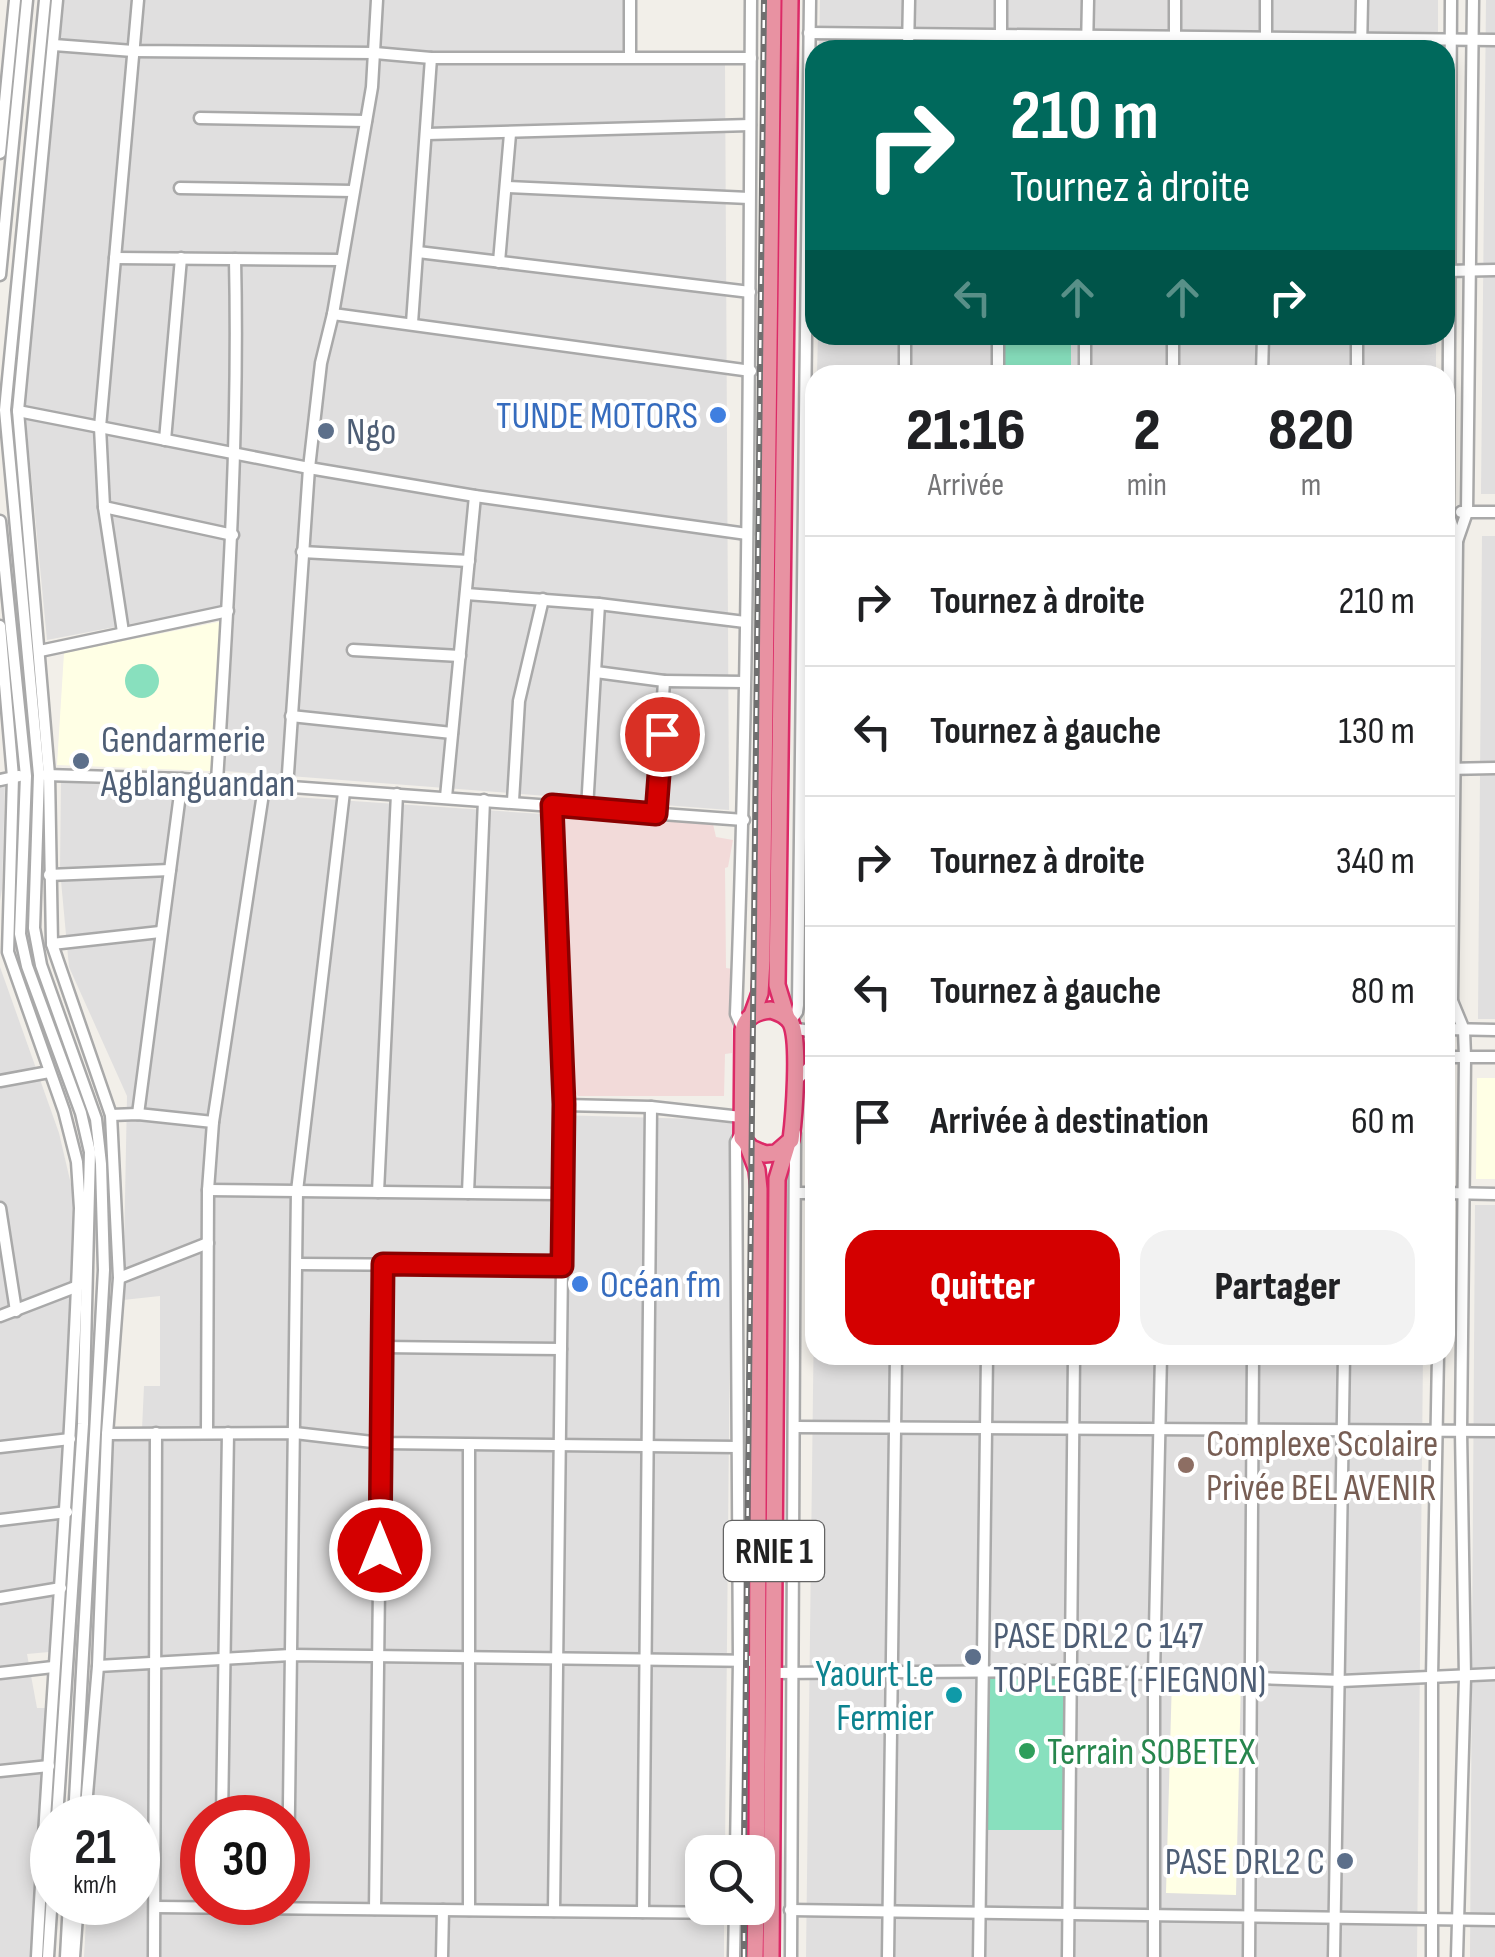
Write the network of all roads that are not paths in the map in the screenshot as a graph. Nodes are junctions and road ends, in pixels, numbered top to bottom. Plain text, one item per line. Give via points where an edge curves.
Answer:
1 (15, 0) edge
2 (27, 0) edge
3 (45, 0) edge
4 (58, 0) edge
5 (138, 0) edge
6 (377, 0) edge
7 (630, 0) edge
8 (751, 0) edge
9 (773, 0) edge
10 (790, 0) edge
11 (810, 0) edge
12 (909, 0) edge
13 (1001, 0) edge
14 (1088, 0) edge
15 (1176, 0) edge
16 (1266, 0) edge
17 (1362, 0) edge
18 (1451, 0) edge
19 (1473, 0) edge
20 (809, 32) junction
21 (908, 34) junction
22 (1001, 34) junction
23 (1088, 36) junction
24 (1175, 36) junction
25 (1266, 37) junction
26 (1450, 39) junction
27 (809, 40) edge
28 (908, 40) edge
29 (1001, 40) edge
30 (1088, 40) edge
31 (1175, 40) edge
32 (1307, 40) edge
33 (1361, 40) edge
34 (1432, 40) edge
35 (1472, 40) junction
36 (1495, 40) edge
37 (54, 45) junction
38 (133, 51) junction
39 (375, 53) junction
40 (630, 56) junction
41 (431, 58) junction
42 (751, 58) junction
43 (200, 118) dead end
44 (366, 121) junction
45 (750, 124) junction
46 (427, 134) junction
47 (510, 134) junction
48 (0, 153) edge
49 (506, 187) junction
50 (180, 188) dead end
51 (353, 191) junction
52 (749, 198) junction
53 (418, 252) junction
54 (115, 258) junction
55 (182, 258) junction
56 (235, 258) junction
57 (340, 260) junction
58 (499, 262) junction
59 (1470, 270) junction
60 (1495, 270) edge
61 (750, 271) junction
62 (779, 271) junction
63 (1455, 271) edge
64 (805, 272) edge
65 (0, 275) edge
66 (750, 292) junction
67 (332, 314) junction
68 (412, 323) junction
69 (751, 371) junction
70 (18, 411) junction
71 (100, 426) junction
72 (165, 440) junction
73 (236, 454) junction
74 (309, 468) junction
75 (475, 496) junction
76 (104, 507) junction
77 (1455, 512) edge
78 (1467, 512) junction
79 (1495, 512) edge
80 (0, 521) edge
81 (747, 534) junction
82 (233, 535) junction
83 (1455, 536) edge
84 (1457, 542) junction
85 (302, 552) junction
86 (469, 561) junction
87 (466, 594) junction
88 (542, 599) junction
89 (1455, 599) edge
90 (599, 604) junction
91 (228, 612) junction
92 (745, 622) junction
93 (0, 626) edge
94 (123, 632) junction
95 (805, 636) edge
96 (352, 650) dead end
97 (40, 651) junction
98 (460, 656) junction
99 (596, 672) junction
100 (664, 682) junction
101 (744, 682) junction
102 (291, 716) junction
103 (452, 733) junction
104 (800, 768) junction
105 (805, 768) edge
106 (1495, 768) edge
107 (1455, 769) edge
108 (44, 775) junction
109 (19, 776) junction
110 (182, 779) junction
111 (0, 780) edge
112 (217, 781) junction
113 (264, 787) junction
114 (286, 788) junction
115 (344, 792) junction
116 (397, 794) junction
117 (446, 797) junction
118 (484, 800) junction
119 (513, 801) junction
120 (552, 805) junction
121 (587, 809) junction
122 (656, 814) junction
123 (744, 820) junction
124 (170, 870) junction
125 (50, 875) junction
126 (160, 932) junction
127 (52, 944) junction
128 (1455, 1007) edge
129 (747, 1022) junction
130 (790, 1022) junction
131 (805, 1028) edge
132 (1455, 1030) edge
133 (1464, 1030) junction
134 (1495, 1030) edge
135 (1455, 1056) edge
136 (1465, 1057) junction
137 (1495, 1057) edge
138 (805, 1071) edge
139 (50, 1072) junction
140 (0, 1081) edge
141 (794, 1083) junction
142 (564, 1104) junction
143 (651, 1107) junction
144 (138, 1114) junction
145 (112, 1115) junction
146 (213, 1122) junction
147 (793, 1126) junction
148 (743, 1131) junction
149 (787, 1146) junction
150 (208, 1190) junction
151 (297, 1191) junction
152 (378, 1192) junction
153 (468, 1193) junction
154 (796, 1193) junction
155 (805, 1193) edge
156 (562, 1194) junction
157 (1455, 1194) edge
158 (1464, 1194) junction
159 (1495, 1194) edge
160 (0, 1208) edge
161 (208, 1243) junction
162 (297, 1264) junction
163 (383, 1264) junction
164 (562, 1266) junction
165 (119, 1278) junction
166 (78, 1286) junction
167 (16, 1311) junction
168 (0, 1316) edge
169 (382, 1347) junction
170 (561, 1349) junction
171 (896, 1365) edge
172 (988, 1365) edge
173 (1074, 1365) edge
174 (1161, 1365) edge
175 (1253, 1365) edge
176 (1344, 1365) edge
177 (1438, 1365) edge
178 (796, 1427) junction
179 (895, 1428) junction
180 (986, 1428) junction
181 (1072, 1429) junction
182 (1159, 1429) junction
183 (1252, 1430) junction
184 (1342, 1430) junction
185 (1438, 1431) junction
186 (1462, 1431) junction
187 (1495, 1431) edge
188 (206, 1432) junction
189 (228, 1433) junction
190 (107, 1434) junction
191 (156, 1434) junction
192 (295, 1434) junction
193 (70, 1439) junction
194 (381, 1443) junction
195 (469, 1445) junction
196 (557, 1446) junction
197 (0, 1447) edge
198 (737, 1447) junction
199 (646, 1448) junction
200 (68, 1512) junction
201 (0, 1520) edge
202 (61, 1588) junction
203 (0, 1598) edge
204 (291, 1655) junction
205 (378, 1656) junction
206 (470, 1657) junction
207 (557, 1658) junction
208 (224, 1660) junction
209 (646, 1660) junction
210 (739, 1661) junction
211 (759, 1662) junction
212 (155, 1664) junction
213 (98, 1666) junction
214 (53, 1667) junction
215 (794, 1671) junction
216 (1069, 1671) junction
217 (981, 1672) junction
218 (0, 1673) edge
219 (773, 1674) junction
220 (890, 1674) junction
221 (1495, 1674) edge
222 (1154, 1675) junction
223 (1252, 1676) junction
224 (1432, 1677) junction
225 (1465, 1677) junction
226 (1341, 1681) junction
227 (48, 1766) junction
228 (0, 1771) edge
229 (58, 1795) edge
230 (75, 1795) edge
231 (87, 1795) edge
232 (155, 1795) edge
233 (222, 1795) edge
234 (289, 1795) edge
235 (736, 1835) edge
236 (757, 1835) edge
237 (310, 1906) edge
238 (376, 1909) junction
239 (443, 1910) junction
240 (469, 1910) junction
241 (790, 1910) junction
242 (554, 1911) junction
243 (685, 1911) edge
244 (889, 1911) junction
245 (644, 1912) junction
246 (979, 1912) junction
247 (1067, 1914) junction
248 (1154, 1915) junction
249 (1250, 1916) junction
250 (1335, 1918) junction
251 (1432, 1919) junction
252 (1457, 1919) junction
253 (1495, 1920) edge
254 (50, 1925) edge
255 (68, 1925) edge
256 (76, 1925) edge
257 (155, 1925) edge
258 (735, 1925) edge
259 (756, 1925) edge
260 (37, 1957) edge
261 (48, 1957) edge
262 (66, 1957) edge
263 (74, 1957) edge
264 (154, 1957) edge
265 (442, 1957) edge
266 (734, 1957) edge
267 (756, 1957) edge
268 (771, 1957) edge
269 (791, 1957) edge
270 (888, 1957) edge
271 (979, 1957) edge
272 (1068, 1957) edge
273 (1154, 1957) edge
274 (1248, 1957) edge
275 (1334, 1957) edge
276 (1432, 1957) edge
277 (1457, 1957) edge

1 - 48 street
2 - 65 street
3 - 108 street via 5,410
4 - 37 street
5 - 38 street
6 - 39 street
7 - 40 street
8 - 42 street
9 - 62 highway, RNIE 1
10 - 62 highway, RNIE 1
11 - 20 street
12 - 21 street
13 - 22 street
14 - 23 street
15 - 24 street
16 - 25 street
17 - 33 street
18 - 26 street
19 - 35 street
20 - 21 street
20 - 27 street
21 - 22 street
21 - 28 street
22 - 23 street
22 - 29 street
23 - 24 street
23 - 30 street
24 - 25 street
24 - 31 street
25 - 32 street
26 - 34 street
26 - 35 street
35 - 36 street
35 - 59 street
37 - 38 street
37 - 70 street
38 - 39 street
38 - 54 street
39 - 41 street
39 - 44 street
40 - 41 street
40 - 42 street
41 - 46 street
42 - 45 street
43 - 44 street
44 - 51 street
45 - 47 street
45 - 52 street
46 - 47 street
46 - 53 street
47 - 49 street
49 - 52 street
49 - 58 street
50 - 51 street
51 - 57 street
52 - 61 street
53 - 58 street
53 - 68 street
54 - 55 street
54 - 71 street
55 - 56 street
55 - 72 street
56 - 57 street
56 - 73 street
57 - 67 street
58 - 66 street
59 - 60 street
59 - 63 street
59 - 78 street
61 - 62 street
61 - 66 street
62 - 64 street
62 - 129 highway, RNIE 1 via 761,984
62 - 130 highway, RNIE 1 via 777,985
66 - 69 street
67 - 68 street
67 - 74 street
68 - 69 street
69 - 81 street
70 - 71 street
70 - 97 street
71 - 72 street
71 - 76 street
72 - 73 street
73 - 74 street
73 - 82 street
74 - 75 street
74 - 85 street
75 - 81 street
75 - 86 street
76 - 82 street
76 - 94 street
77 - 78 street
78 - 79 street
78 - 84 street
80 - 109 street
81 - 92 street
82 - 91 street
83 - 84 street
84 - 89 street
85 - 86 street
85 - 102 street
86 - 87 street
87 - 88 street
87 - 98 street
88 - 90 street
88 - 119 street via 520,700
90 - 92 street
90 - 99 street
91 - 94 street
91 - 112 street
92 - 101 street
93 - 109 street
94 - 97 street
95 - 104 street
96 - 98 street
97 - 108 street
98 - 103 street
99 - 100 street
99 - 121 street
100 - 101 street
100 - 122 street
101 - 123 street
102 - 103 street
102 - 114 street
103 - 117 street
104 - 105 street
104 - 130 street via 798,1005
106 - 107 street
108 - 109 street
108 - 110 street
108 - 125 street
108 - 230 street via 34,928 96,1120 104,1212
109 - 111 street
109 - 139 street via 8,952
109 - 229 street via 20,934 90,1152 83,1424
110 - 112 street
110 - 124 street
112 - 113 street
113 - 114 street
113 - 146 street
114 - 115 street
115 - 116 street
115 - 151 street
116 - 117 street
116 - 152 street
117 - 118 street
118 - 119 street
118 - 153 street
119 - 120 street
120 - 121 street
120 - 142 street
121 - 122 street
122 - 123 street
123 - 129 street via 736,1014
124 - 125 street
124 - 126 street
125 - 127 street
126 - 127 street
126 - 144 street
127 - 145 street
128 - 133 street
129 - 130 highway via 770,1010
129 - 148 highway, RNIE 1
130 - 131 street
130 - 141 highway, RNIE 1
132 - 133 street
133 - 134 street
133 - 136 street
135 - 136 street
136 - 137 street
136 - 158 street
138 - 141 street
139 - 140 street
139 - 166 street via 77,1162
141 - 147 highway, RNIE 1
142 - 143 street
142 - 156 street
143 - 148 street
143 - 199 street
144 - 145 street
144 - 146 street
145 - 165 street
146 - 150 street
147 - 149 highway, RNIE 1
147 - 154 street
148 - 149 highway via 765,1154
148 - 198 street via 736,1142
148 - 211 highway, RNIE 1 via 758,1188
149 - 219 highway, RNIE 1 via 778,1179
150 - 151 street
150 - 161 street
151 - 152 street
151 - 162 street
152 - 153 street
153 - 156 street
154 - 155 street
154 - 178 street
156 - 164 street
157 - 158 street
158 - 159 street
158 - 186 street
160 - 167 street
161 - 165 street
161 - 188 street
162 - 163 street
162 - 192 street
163 - 164 street
163 - 169 street
164 - 170 street
165 - 190 street
166 - 167 street
166 - 193 street
167 - 168 street
169 - 170 street
169 - 194 street
170 - 196 street
171 - 179 street
172 - 180 street
173 - 181 street
174 - 182 street
175 - 183 street
176 - 184 street
177 - 185 street
178 - 179 street
178 - 215 street
179 - 180 street
179 - 220 street
180 - 181 street
180 - 217 street
181 - 182 street
181 - 216 street
182 - 183 street
182 - 222 street
183 - 184 street
183 - 223 street
184 - 185 street
184 - 226 street
185 - 186 street
185 - 224 street
186 - 187 street
186 - 225 street
188 - 189 street
188 - 191 street
189 - 192 street
189 - 208 street
190 - 191 street
190 - 213 street
191 - 212 street
192 - 194 street
192 - 204 street
193 - 197 street
193 - 200 street
194 - 195 street
194 - 205 street
195 - 196 street
195 - 206 street
196 - 199 street
196 - 207 street
198 - 199 street
198 - 210 street
199 - 209 street
200 - 201 street
200 - 202 street
202 - 203 street
202 - 214 street
204 - 205 street
204 - 208 street
204 - 234 street
205 - 206 street
205 - 238 street
206 - 207 street
206 - 240 street
207 - 209 street
207 - 242 street
208 - 212 street
208 - 233 street
209 - 210 street
209 - 245 street
210 - 211 street
210 - 235 street
211 - 236 highway, RNIE 1
212 - 213 street
212 - 232 street
213 - 231 street
214 - 218 street
214 - 227 street
215 - 219 street
215 - 220 street
215 - 241 street
216 - 217 street
216 - 222 street
216 - 247 street
217 - 220 street
217 - 246 street
219 - 268 highway, RNIE 1
220 - 244 street
221 - 225 street
222 - 223 street
222 - 248 street
223 - 226 street
223 - 249 street
224 - 225 street
224 - 226 street
224 - 251 street
225 - 252 street
226 - 250 street
227 - 228 street
227 - 260 street
237 - 238 street
238 - 239 street
239 - 240 street
239 - 265 street
240 - 242 street
241 - 244 street
241 - 269 street
242 - 245 street
243 - 245 street
244 - 246 street
244 - 270 street
246 - 247 street
246 - 271 street
247 - 248 street
247 - 272 street
248 - 249 street
248 - 273 street
249 - 250 street
249 - 274 street
250 - 251 street
250 - 275 street
251 - 252 street
251 - 276 street
252 - 253 street
252 - 277 street
254 - 261 street
255 - 262 street
256 - 263 street
257 - 264 street
258 - 266 street
259 - 267 highway

